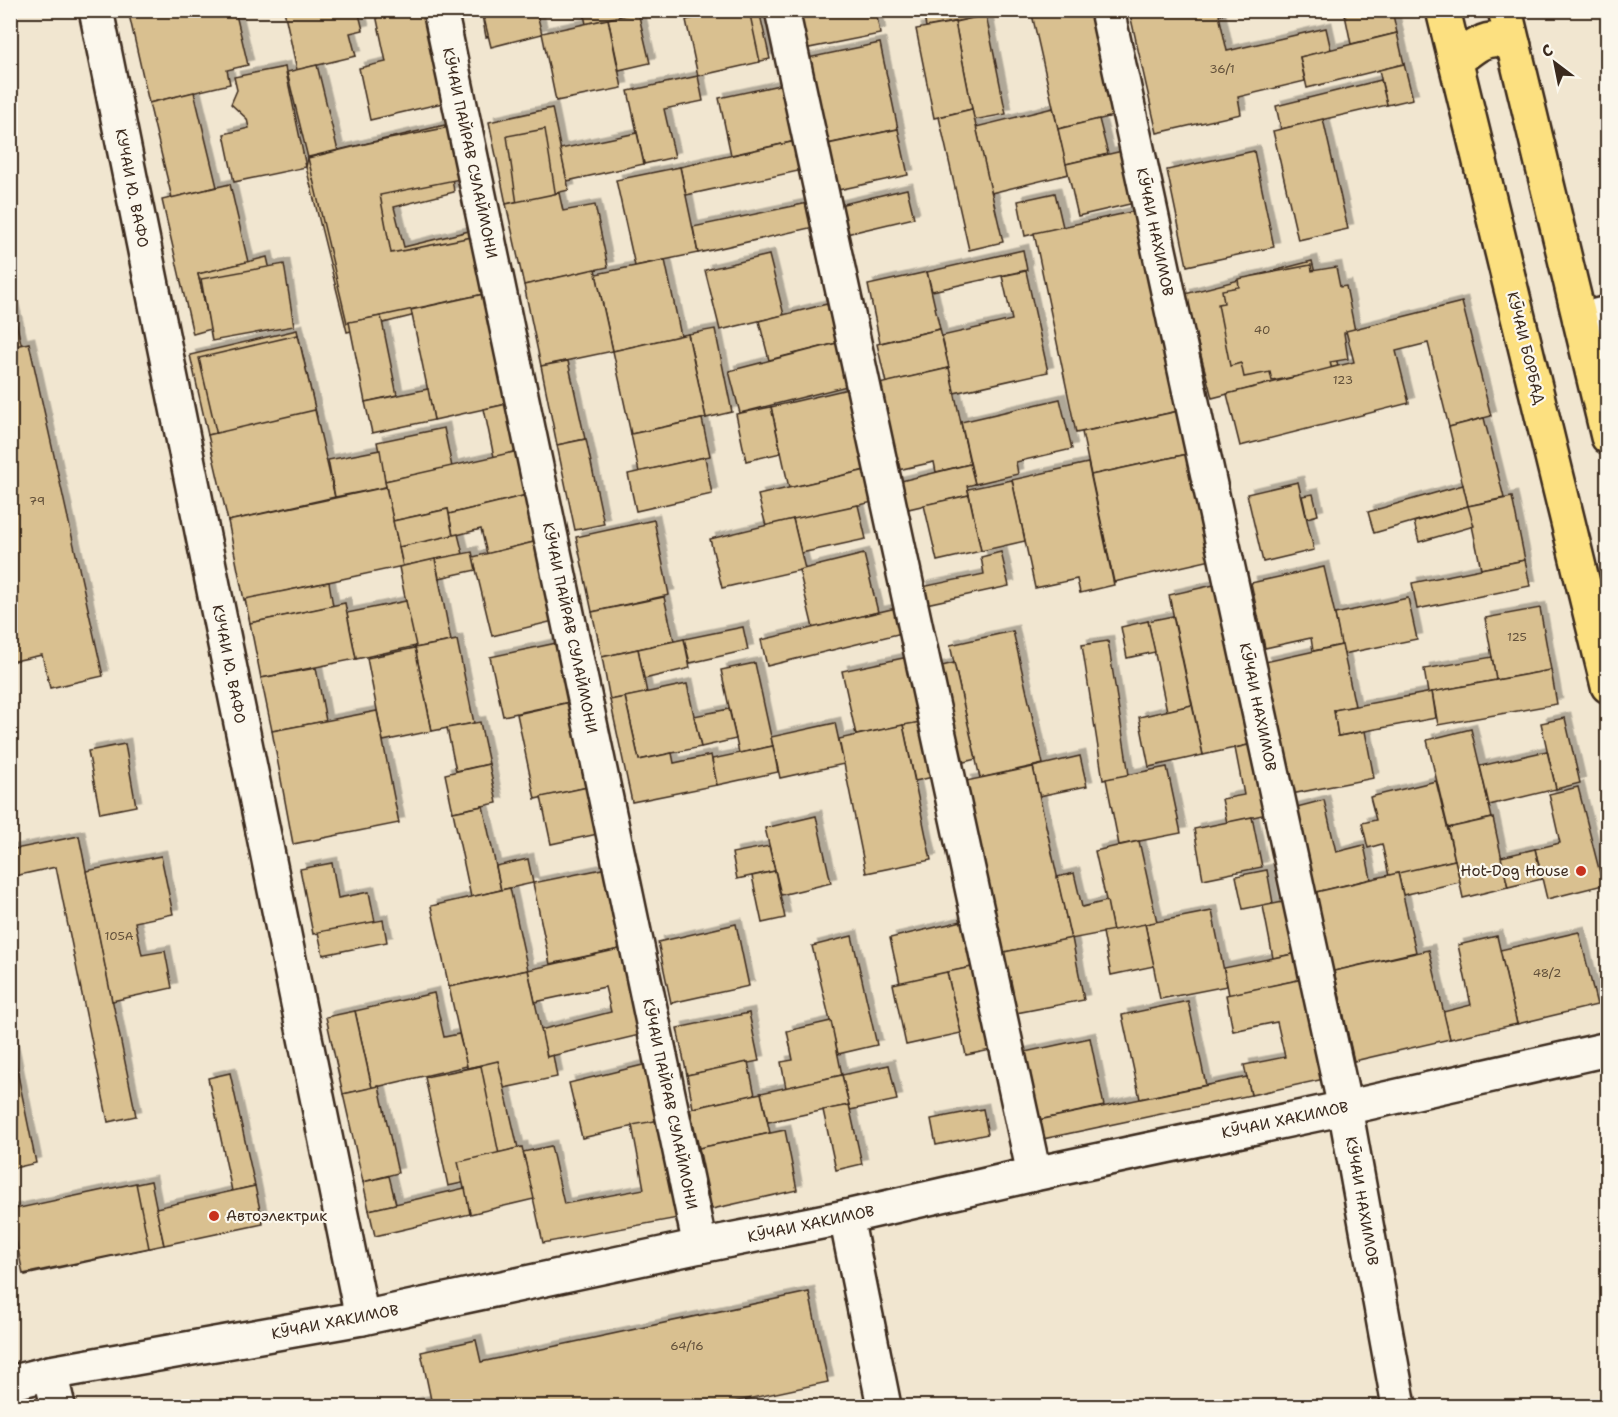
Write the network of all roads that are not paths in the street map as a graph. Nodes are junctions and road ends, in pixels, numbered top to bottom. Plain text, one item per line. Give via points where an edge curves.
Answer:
1 (96, 10) edge
2 (441, 10) edge
3 (782, 10) edge
4 (1107, 10) edge
5 (1443, 10) edge
6 (1505, 10) edge
7 (1514, 46) junction
8 (1456, 62) junction
9 (1594, 317) edge
10 (1608, 437) edge
11 (1608, 686) edge
12 (1608, 1049) edge
13 (1345, 1108) junction
14 (1034, 1174) junction
15 (846, 1217) junction
16 (700, 1246) junction
17 (362, 1318) junction
18 (50, 1373) junction
19 (10, 1383) edge
20 (58, 1407) edge
21 (884, 1407) edge
22 (1399, 1407) edge

1 - 17 street, КУЧАИ Ю. ВАФО
2 - 16 street, КӮЧАИ ПАЙРАВ СУЛАЙМОНИ
3 - 14 street
4 - 13 street, КӮЧАИ НАХИМОВ
5 - 8 main road, КӮЧАИ БОРБАД
6 - 7 main road
7 - 8 main road via 1487,40
7 - 9 main road
8 - 11 main road, КӮЧАИ БОРБАД
9 - 10 main road
12 - 13 street, КӮЧАИ ХАКИМОВ
13 - 14 street, КӮЧАИ ХАКИМОВ
13 - 22 street, КӮЧАИ НАХИМОВ
14 - 15 street, КӮЧАИ ХАКИМОВ
15 - 16 street, КӮЧАИ ХАКИМОВ
15 - 21 street
16 - 17 street, КӮЧАИ ХАКИМОВ
17 - 18 street, КӮЧАИ ХАКИМОВ
18 - 19 street, КӮЧАИ ХАКИМОВ
18 - 20 street

